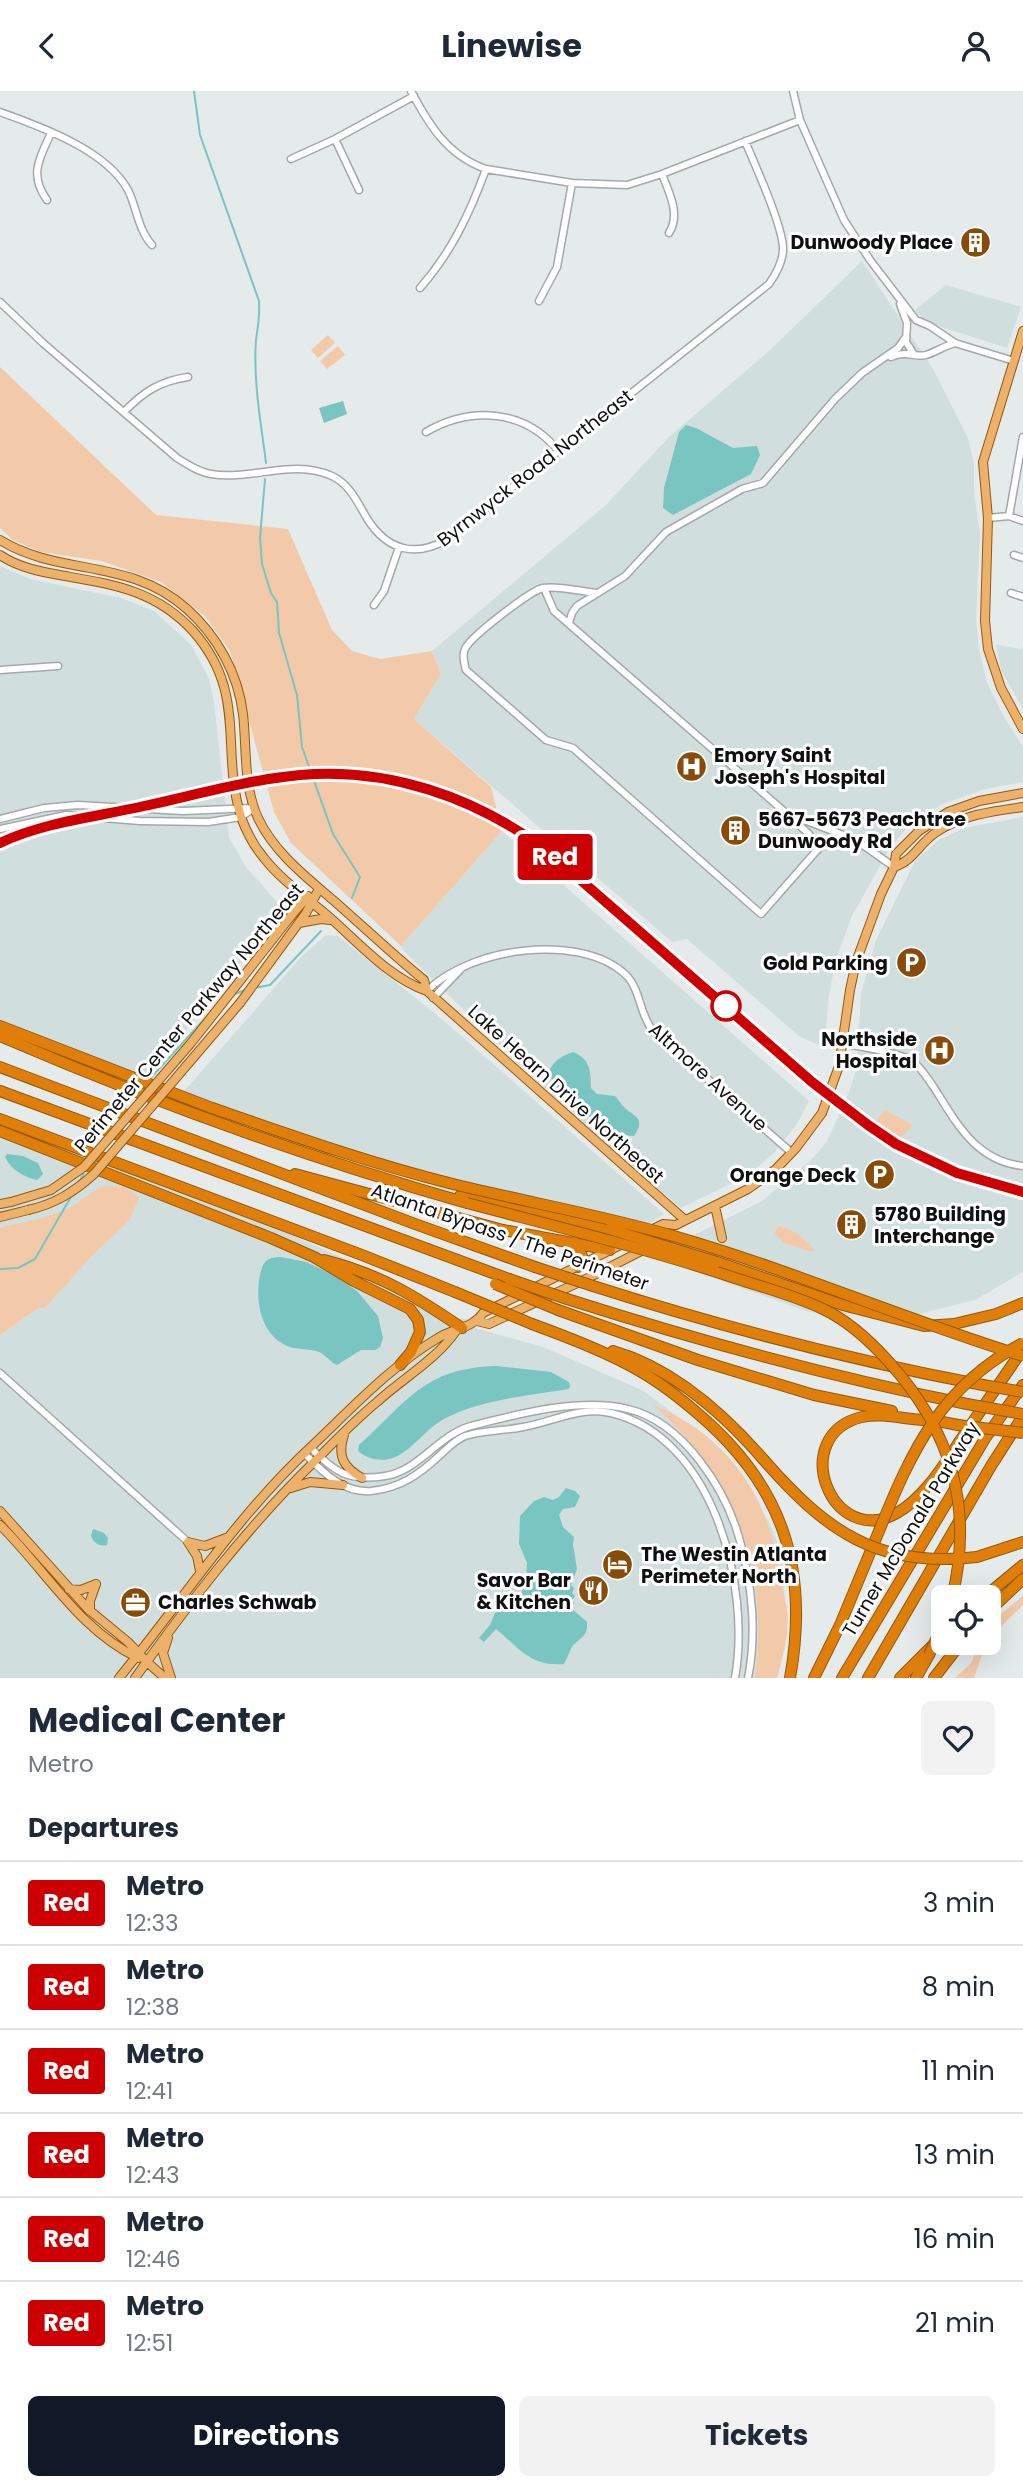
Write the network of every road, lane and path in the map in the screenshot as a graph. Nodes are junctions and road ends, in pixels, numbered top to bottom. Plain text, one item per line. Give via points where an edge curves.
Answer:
1 (793, 91) edge
2 (412, 93) edge
3 (0, 112) edge
4 (800, 120) junction
5 (51, 134) junction
6 (335, 139) junction
7 (745, 141) junction
8 (291, 159) dead end
9 (486, 169) junction
10 (662, 174) junction
11 (572, 183) junction
12 (359, 190) dead end
13 (47, 200) dead end
14 (668, 233) dead end
15 (152, 245) dead end
16 (419, 288) dead end
17 (894, 293) junction
18 (540, 301) dead end
19 (0, 302) edge
20 (919, 323) junction
21 (1023, 331) edge
22 (907, 335) junction
23 (954, 343) junction
24 (914, 353) junction
25 (1014, 361) junction
26 (878, 362) junction
27 (188, 377) dead end
28 (124, 412) junction
29 (426, 432) dead end
30 (1023, 437) edge
31 (559, 451) junction
32 (1009, 516) junction
33 (988, 518) junction
34 (1023, 521) edge
35 (0, 540) edge
36 (399, 547) junction
37 (0, 555) edge
38 (1014, 555) dead end
39 (1023, 558) edge
40 (544, 588) junction
41 (598, 593) junction
42 (1011, 593) dead end
43 (1023, 597) edge
44 (374, 605) dead end
45 (569, 623) junction
46 (58, 666) dead end
47 (0, 670) edge
48 (1023, 729) edge
49 (1023, 793) edge
50 (1023, 807) edge
51 (239, 808) junction
52 (254, 808) junction
53 (789, 816) junction
54 (241, 817) junction
55 (0, 819) edge
56 (0, 829) edge
57 (856, 840) junction
58 (819, 848) junction
59 (894, 867) junction
60 (319, 889) junction
61 (309, 900) junction
62 (333, 921) junction
63 (299, 923) junction
64 (430, 994) junction
65 (0, 1027) edge
66 (0, 1038) edge
67 (843, 1043) junction
68 (0, 1067) edge
69 (0, 1091) edge
70 (0, 1119) edge
71 (0, 1131) edge
72 (780, 1142) junction
73 (792, 1153) junction
74 (318, 1156) junction
75 (785, 1160) junction
76 (1023, 1166) edge
77 (279, 1172) junction
78 (0, 1204) edge
79 (715, 1206) junction
80 (0, 1217) edge
81 (681, 1223) junction
82 (722, 1238) dead end
83 (574, 1242) junction
84 (610, 1250) junction
85 (314, 1257) junction
86 (471, 1265) junction
87 (578, 1267) junction
88 (1023, 1303) edge
89 (477, 1321) junction
90 (459, 1330) junction
91 (582, 1343) junction
92 (1023, 1343) edge
93 (1023, 1349) edge
94 (1023, 1356) edge
95 (400, 1365) junction
96 (0, 1373) edge
97 (1023, 1385) edge
98 (1023, 1392) edge
99 (1023, 1415) edge
100 (931, 1420) junction
101 (346, 1431) junction
102 (1023, 1433) edge
103 (307, 1450) junction
104 (316, 1459) junction
105 (362, 1478) junction
106 (342, 1485) junction
107 (289, 1489) junction
108 (0, 1511) edge
109 (0, 1525) edge
110 (228, 1537) junction
111 (188, 1542) junction
112 (1023, 1542) edge
113 (1023, 1565) edge
114 (200, 1571) junction
115 (1023, 1579) edge
116 (955, 1585) edge
117 (999, 1585) edge
118 (69, 1589) junction
119 (1001, 1600) edge
120 (90, 1611) junction
121 (168, 1632) junction
122 (931, 1646) edge
123 (931, 1651) edge
124 (137, 1655) junction
125 (952, 1655) edge
126 (146, 1663) junction
127 (119, 1678) edge
128 (135, 1678) edge
129 (165, 1678) edge
130 (171, 1678) edge
131 (735, 1678) edge
132 (748, 1678) edge
133 (790, 1678) edge
134 (814, 1678) edge
135 (842, 1678) edge
136 (868, 1678) edge
137 (900, 1678) edge
138 (916, 1678) edge
139 (934, 1678) edge

1 - 4 street
2 - 6 street
2 - 9 street via 452,150
3 - 5 street
4 - 7 street
4 - 17 street via 844,220
5 - 13 street via 36,174
5 - 15 street via 94,154 117,174
6 - 8 street
6 - 12 street
7 - 10 street
7 - 31 street, Byrnwyck Road Northeast via 779,230 783,249 775,275
9 - 11 street
9 - 16 street via 454,242
10 - 11 street via 616,187
10 - 14 street via 675,211
11 - 18 street via 558,267
17 - 20 street
17 - 22 street via 906,318
19 - 28 street
20 - 22 street
20 - 23 street
21 - 25 main road
22 - 24 street via 907,346
22 - 26 street
23 - 24 street via 925,355
23 - 25 street
24 - 26 street
25 - 33 main road via 983,462
26 - 41 street via 835,399 763,483 742,489 666,532 625,576
27 - 28 street via 152,387
28 - 36 street via 177,458 210,474 299,468 335,477 379,533
29 - 31 street via 460,419 513,418 542,433
30 - 32 street
31 - 36 street, Byrnwyck Road Northeast via 446,540 418,551
32 - 33 street
32 - 34 street
33 - 48 main road via 988,649 1000,688
35 - 52 main road, Lake Hearn Drive Northeast via 33,556 134,577 164,592 196,617 224,655 238,690
36 - 44 street
37 - 51 main road, Lake Hearn Drive Northeast via 22,567 142,593 192,631 215,664 227,697
38 - 39 street
40 - 41 street
40 - 45 street via 554,611
40 - 58 street via 466,646 464,665 475,680 546,740 573,748 761,914
41 - 45 street via 577,606
42 - 43 street
45 - 53 street
46 - 47 street
49 - 59 main road via 948,812 908,841 896,854
50 - 59 main road via 983,813 949,825 929,838 906,863
51 - 52 street
51 - 54 main road, Lake Hearn Drive Northeast
51 - 55 street via 183,811 78,805
52 - 54 street
52 - 60 main road, Lake Hearn Drive Northeast via 278,850
53 - 57 street
53 - 58 street
54 - 56 street via 164,822 66,815
54 - 61 main road, Lake Hearn Drive Northeast via 264,859
57 - 58 street via 830,842
57 - 59 street
59 - 67 main road via 856,962
60 - 61 main road, Perimeter Center Parkway Northeast
60 - 64 main road, Lake Hearn Drive Northeast via 425,981
61 - 62 main road, Lake Hearn Drive Northeast
61 - 63 main road, Perimeter Center Parkway Northeast
61 - 78 main road, Perimeter Center Parkway Northeast, bridge via 84,1167 51,1190
62 - 63 main road
62 - 64 main road, Lake Hearn Drive Northeast via 396,974
63 - 80 main road, Perimeter Center Parkway Northeast, bridge via 240,1003 94,1174 51,1204
64 - 72 street, Altmore Avenue via 463,968 508,954 584,952 611,963 634,985 645,1021 653,1031
64 - 81 main road, Lake Hearn Drive Northeast
65 - 94 highway, bridge via 212,1108 379,1164 733,1253
66 - 74 highway, bridge
67 - 73 main road via 822,1113
67 - 76 street via 911,1061 974,1145 1003,1162
68 - 77 highway, Atlanta Bypass / The Perimeter
69 - 86 highway, Atlanta Bypass / The Perimeter
70 - 91 highway, bridge
71 - 85 highway
72 - 73 street, Altmore Avenue
72 - 75 street
73 - 75 main road
74 - 88 highway, bridge via 461,1196 609,1229 853,1308 924,1326 954,1324
74 - 116 highway, bridge via 467,1203 696,1265 825,1310 879,1351 906,1382 949,1456 961,1541
75 - 79 main road via 748,1189
77 - 83 highway via 303,1174 503,1230
77 - 98 highway, Atlanta Bypass / The Perimeter, bridge via 438,1233 680,1313 891,1367
79 - 81 main road
79 - 82 main road
81 - 84 main road via 663,1224
81 - 89 main road via 673,1237 489,1324
83 - 84 highway
83 - 87 highway via 582,1256
84 - 87 main road
85 - 90 highway via 357,1269 412,1294
85 - 95 highway via 410,1309 420,1332
86 - 99 highway, Atlanta Bypass / The Perimeter, bridge via 742,1352
86 - 100 highway, bridge via 495,1284 698,1360 814,1395
87 - 89 main road via 483,1313
89 - 90 main road
90 - 95 main road via 441,1336
90 - 101 main road
91 - 112 highway, bridge via 620,1353 673,1379 714,1409 808,1508 868,1545 919,1558 955,1560
91 - 133 highway via 622,1361 684,1401 732,1444 765,1489 782,1526 796,1591
92 - 134 highway, bridge via 983,1369 938,1413 910,1458
93 - 100 highway via 945,1462 908,1506 877,1520 865,1519 831,1498 823,1460 827,1445 840,1428 877,1415
95 - 103 main road
96 - 111 street
97 - 135 highway, Turner McDonald Parkway via 986,1437
99 - 136 highway, Turner McDonald Parkway
100 - 102 highway, bridge
101 - 104 main road
101 - 105 main road via 342,1459
103 - 104 street
103 - 110 main road
104 - 105 street via 339,1473
104 - 106 street
104 - 107 main road
105 - 132 street via 403,1471 469,1427 568,1406 599,1404 653,1418 699,1461 740,1539 752,1612
106 - 107 main road via 310,1482
106 - 131 street via 363,1491 401,1485 455,1441 472,1434 586,1411 636,1421 683,1462 722,1528 736,1587
107 - 121 main road
108 - 118 main road
109 - 124 main road via 78,1614 122,1650
110 - 111 main road via 205,1546
110 - 114 main road
111 - 114 main road
113 - 117 highway
114 - 124 main road
115 - 119 highway
118 - 120 main road
118 - 120 main road via 96,1584
120 - 124 main road
121 - 126 main road
121 - 130 main road via 163,1653
122 - 137 highway
123 - 138 highway, bridge
124 - 126 main road
124 - 127 main road
125 - 139 highway
126 - 128 main road
126 - 129 main road

